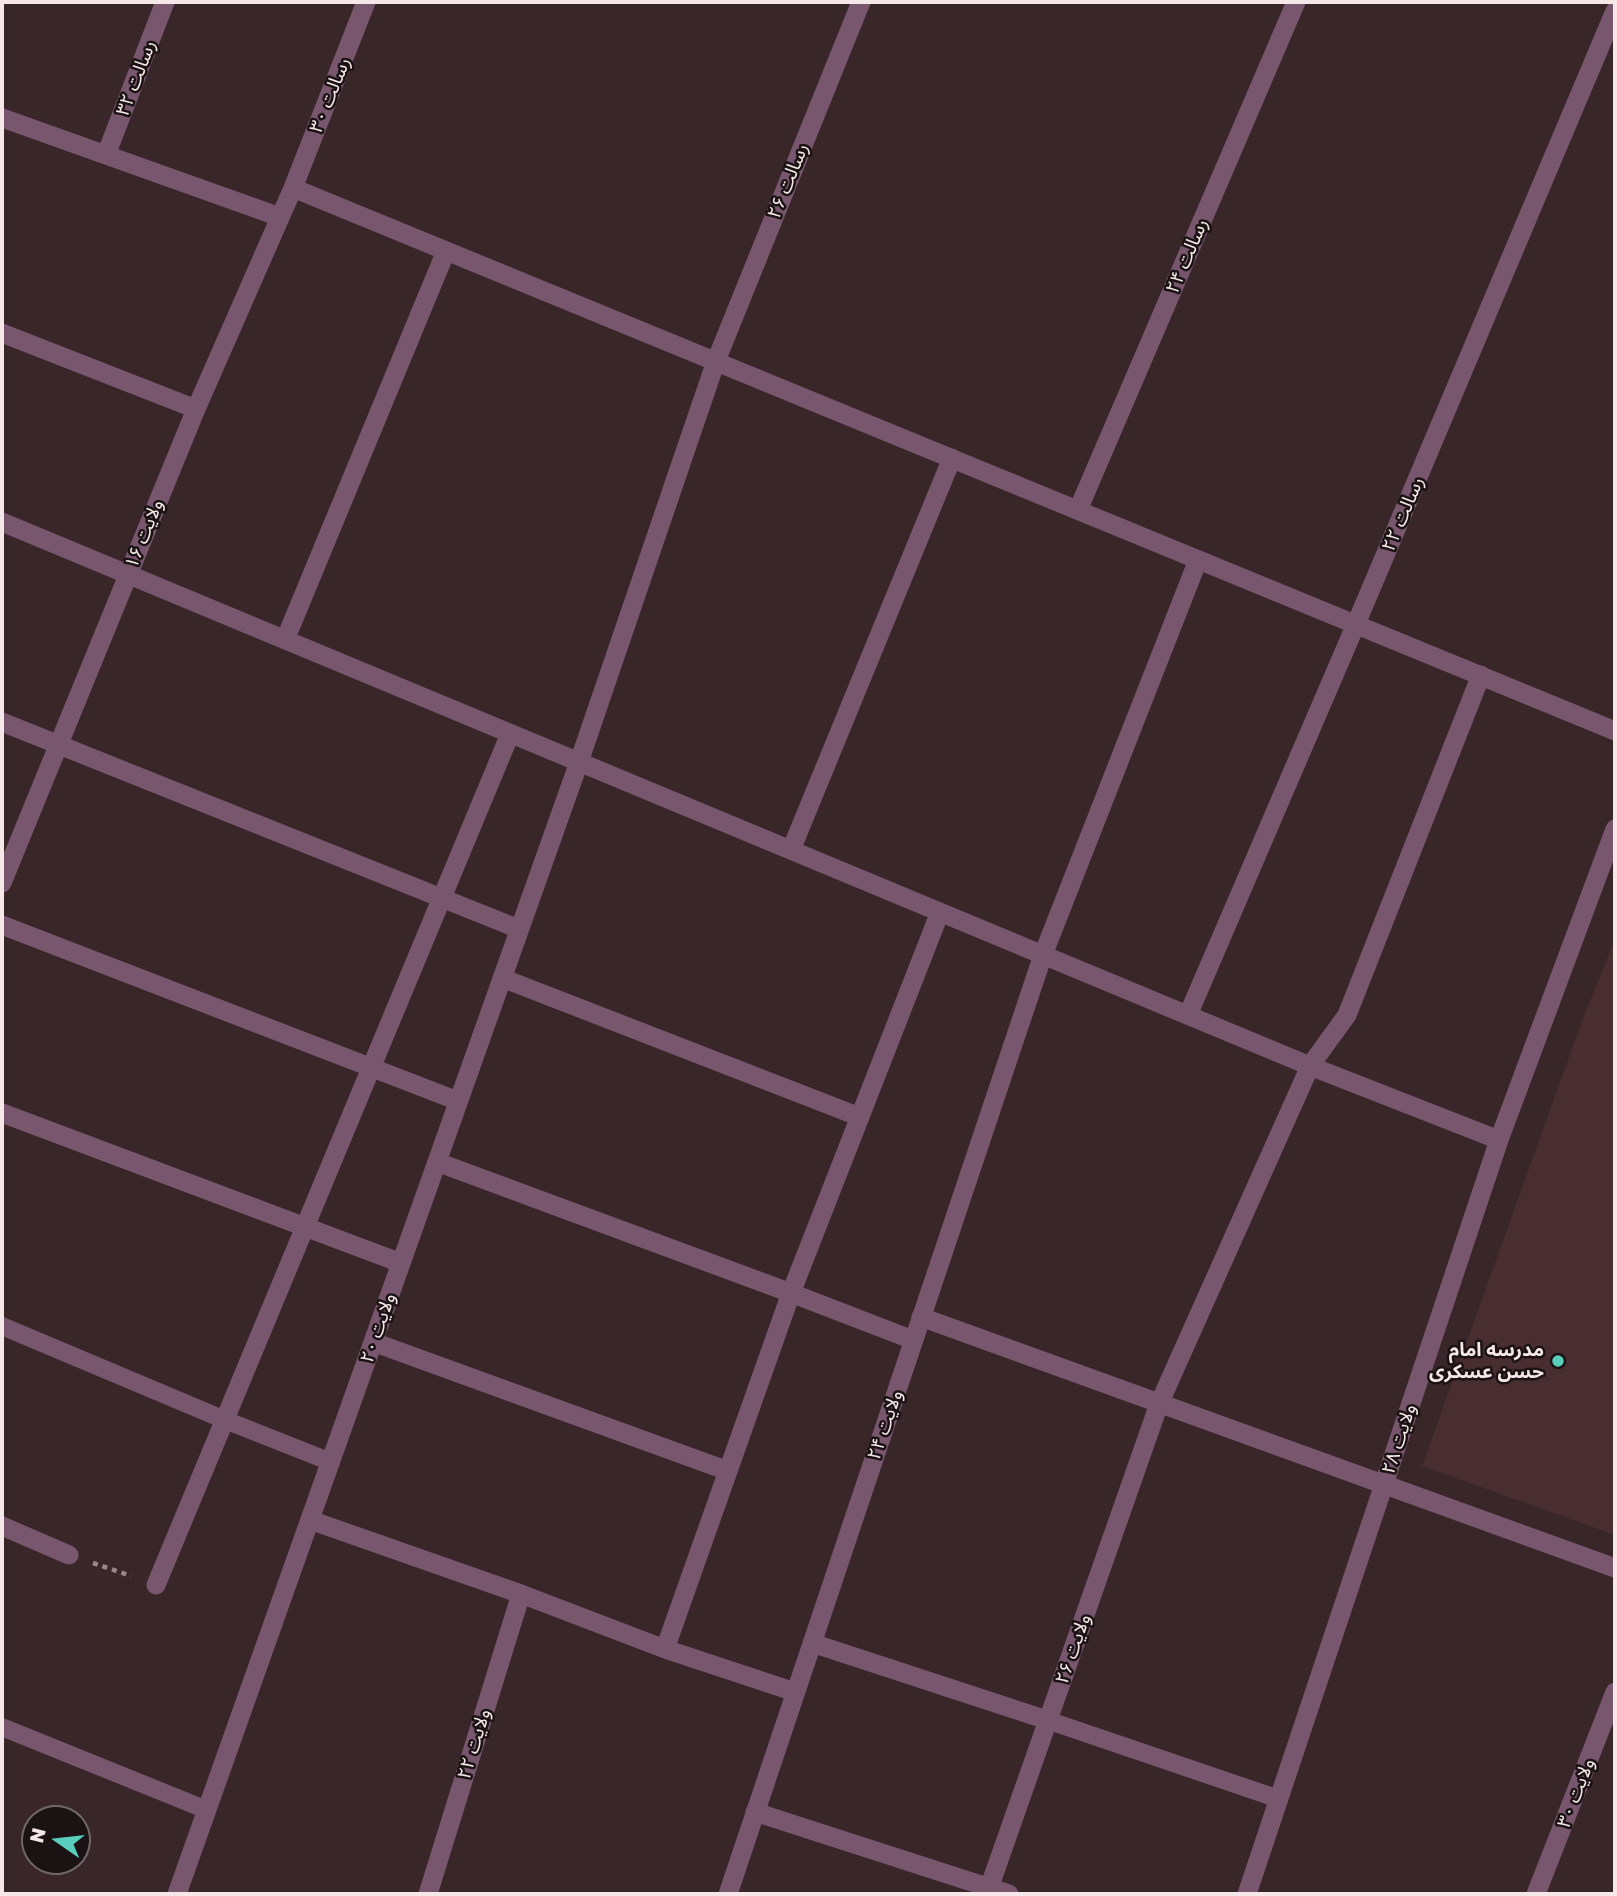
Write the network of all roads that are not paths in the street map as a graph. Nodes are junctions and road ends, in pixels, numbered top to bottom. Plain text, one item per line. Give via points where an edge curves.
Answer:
1 (165, 2) edge
2 (366, 2) edge
3 (861, 2) edge
4 (1296, 2) edge
5 (1615, 11) edge
6 (2, 118) edge
7 (106, 155) junction
8 (293, 188) junction
9 (280, 217) junction
10 (446, 251) junction
11 (2, 333) edge
12 (716, 361) junction
13 (196, 409) junction
14 (953, 458) junction
15 (1078, 510) junction
16 (2, 522) edge
17 (1198, 560) junction
18 (128, 574) junction
19 (1356, 624) junction
20 (285, 640) junction
21 (1481, 676) junction
22 (2, 722) edge
23 (1615, 731) edge
24 (510, 734) junction
25 (59, 744) junction
26 (579, 762) junction
27 (1615, 829) edge
28 (791, 850) junction
29 (2, 883) edge
30 (442, 898) junction
31 (940, 912) junction
32 (2, 925) edge
33 (519, 929) junction
34 (1042, 955) junction
35 (502, 978) junction
36 (1188, 1016) junction
37 (1310, 1066) junction
38 (371, 1068) junction
39 (458, 1101) junction
40 (2, 1113) edge
41 (860, 1117) junction
42 (1499, 1140) junction
43 (437, 1162) junction
44 (305, 1227) junction
45 (401, 1263) junction
46 (790, 1293) junction
47 (921, 1318) junction
48 (2, 1326) edge
49 (913, 1340) junction
50 (373, 1342) junction
51 (1159, 1404) junction
52 (225, 1420) junction
53 (331, 1462) junction
54 (728, 1471) junction
55 (1384, 1485) junction
56 (310, 1520) junction
57 (2, 1526) edge
58 (69, 1555) road end
59 (1615, 1568) edge
60 (156, 1585) road end
61 (521, 1594) junction
62 (812, 1643) junction
63 (665, 1648) junction
64 (795, 1692) junction
65 (1615, 1692) edge
66 (1048, 1720) junction
67 (2, 1727) edge
68 (1279, 1799) junction
69 (207, 1810) junction
70 (755, 1812) junction
71 (988, 1891) edge
72 (177, 1894) edge
73 (428, 1894) edge
74 (727, 1894) edge
75 (1009, 1894) edge
76 (1247, 1894) edge
77 (1536, 1894) edge

1 - 7 street, رسالت ۳۲
2 - 8 street, رسالت ۳۰
3 - 12 street, رسالت ۲۶
4 - 15 street, رسالت ۲۴
5 - 19 street, رسالت ۲۲
6 - 7 street
7 - 9 street
8 - 9 street, ولایت ۱۶
8 - 10 street
9 - 13 street, ولایت ۱۶
10 - 12 street
10 - 20 street
11 - 13 street
12 - 14 street
12 - 26 street, رسالت ۲۶
13 - 18 street, ولایت ۱۶
14 - 15 street
14 - 28 street
15 - 17 street
16 - 18 street
17 - 19 street
17 - 34 street, ولایت ۲۴
18 - 20 street
18 - 25 street, ولایت ۱۶
19 - 21 street
19 - 36 street, رسالت ۲۲
20 - 24 street
21 - 23 street
21 - 37 street, ولایت ۲۶ via 1347,1015
22 - 25 street
24 - 26 street
24 - 30 street
25 - 29 street, ولایت ۱۶
25 - 30 street
26 - 28 street
26 - 33 street, ولایت ۲۰
27 - 42 street, ولایت ۲۸
28 - 31 street
30 - 33 street
30 - 38 street
31 - 34 street
31 - 41 street
32 - 38 street
33 - 35 street, ولایت ۲۰
34 - 36 street
34 - 47 street, ولایت ۲۴
35 - 39 street, ولایت ۲۰
35 - 41 street
36 - 37 street
37 - 42 street
37 - 51 street, ولایت ۲۶
38 - 39 street
38 - 44 street
39 - 43 street, ولایت ۲۰
40 - 44 street
41 - 46 street
42 - 55 street, ولایت ۲۸
43 - 45 street, ولایت ۲۰
43 - 46 street
44 - 45 street
44 - 52 street
45 - 50 street, ولایت ۲۰
46 - 49 street
46 - 54 street
47 - 49 street, ولایت ۲۴
47 - 51 street
48 - 52 lane
49 - 62 street, ولایت ۲۴
50 - 53 street, ولایت ۲۰
50 - 54 street
51 - 55 street
51 - 66 street, ولایت ۲۶
52 - 53 lane
52 - 60 street
53 - 56 street, ولایت ۲۰
54 - 63 street
55 - 59 street
55 - 68 street, ولایت ۲۸
56 - 61 street
56 - 69 street, ولایت ۲۰
57 - 58 street
61 - 63 street
61 - 73 street, ولایت ۲۲
62 - 64 street, ولایت ۲۴
62 - 66 street
63 - 64 street
64 - 70 street, ولایت ۲۴
65 - 77 street, ولایت ۳۰
66 - 68 lane
66 - 71 street, ولایت ۲۶
67 - 69 lane
68 - 76 street, ولایت ۲۸
69 - 72 street, ولایت ۲۰
70 - 71 street
70 - 74 street, ولایت ۲۴
71 - 75 street

